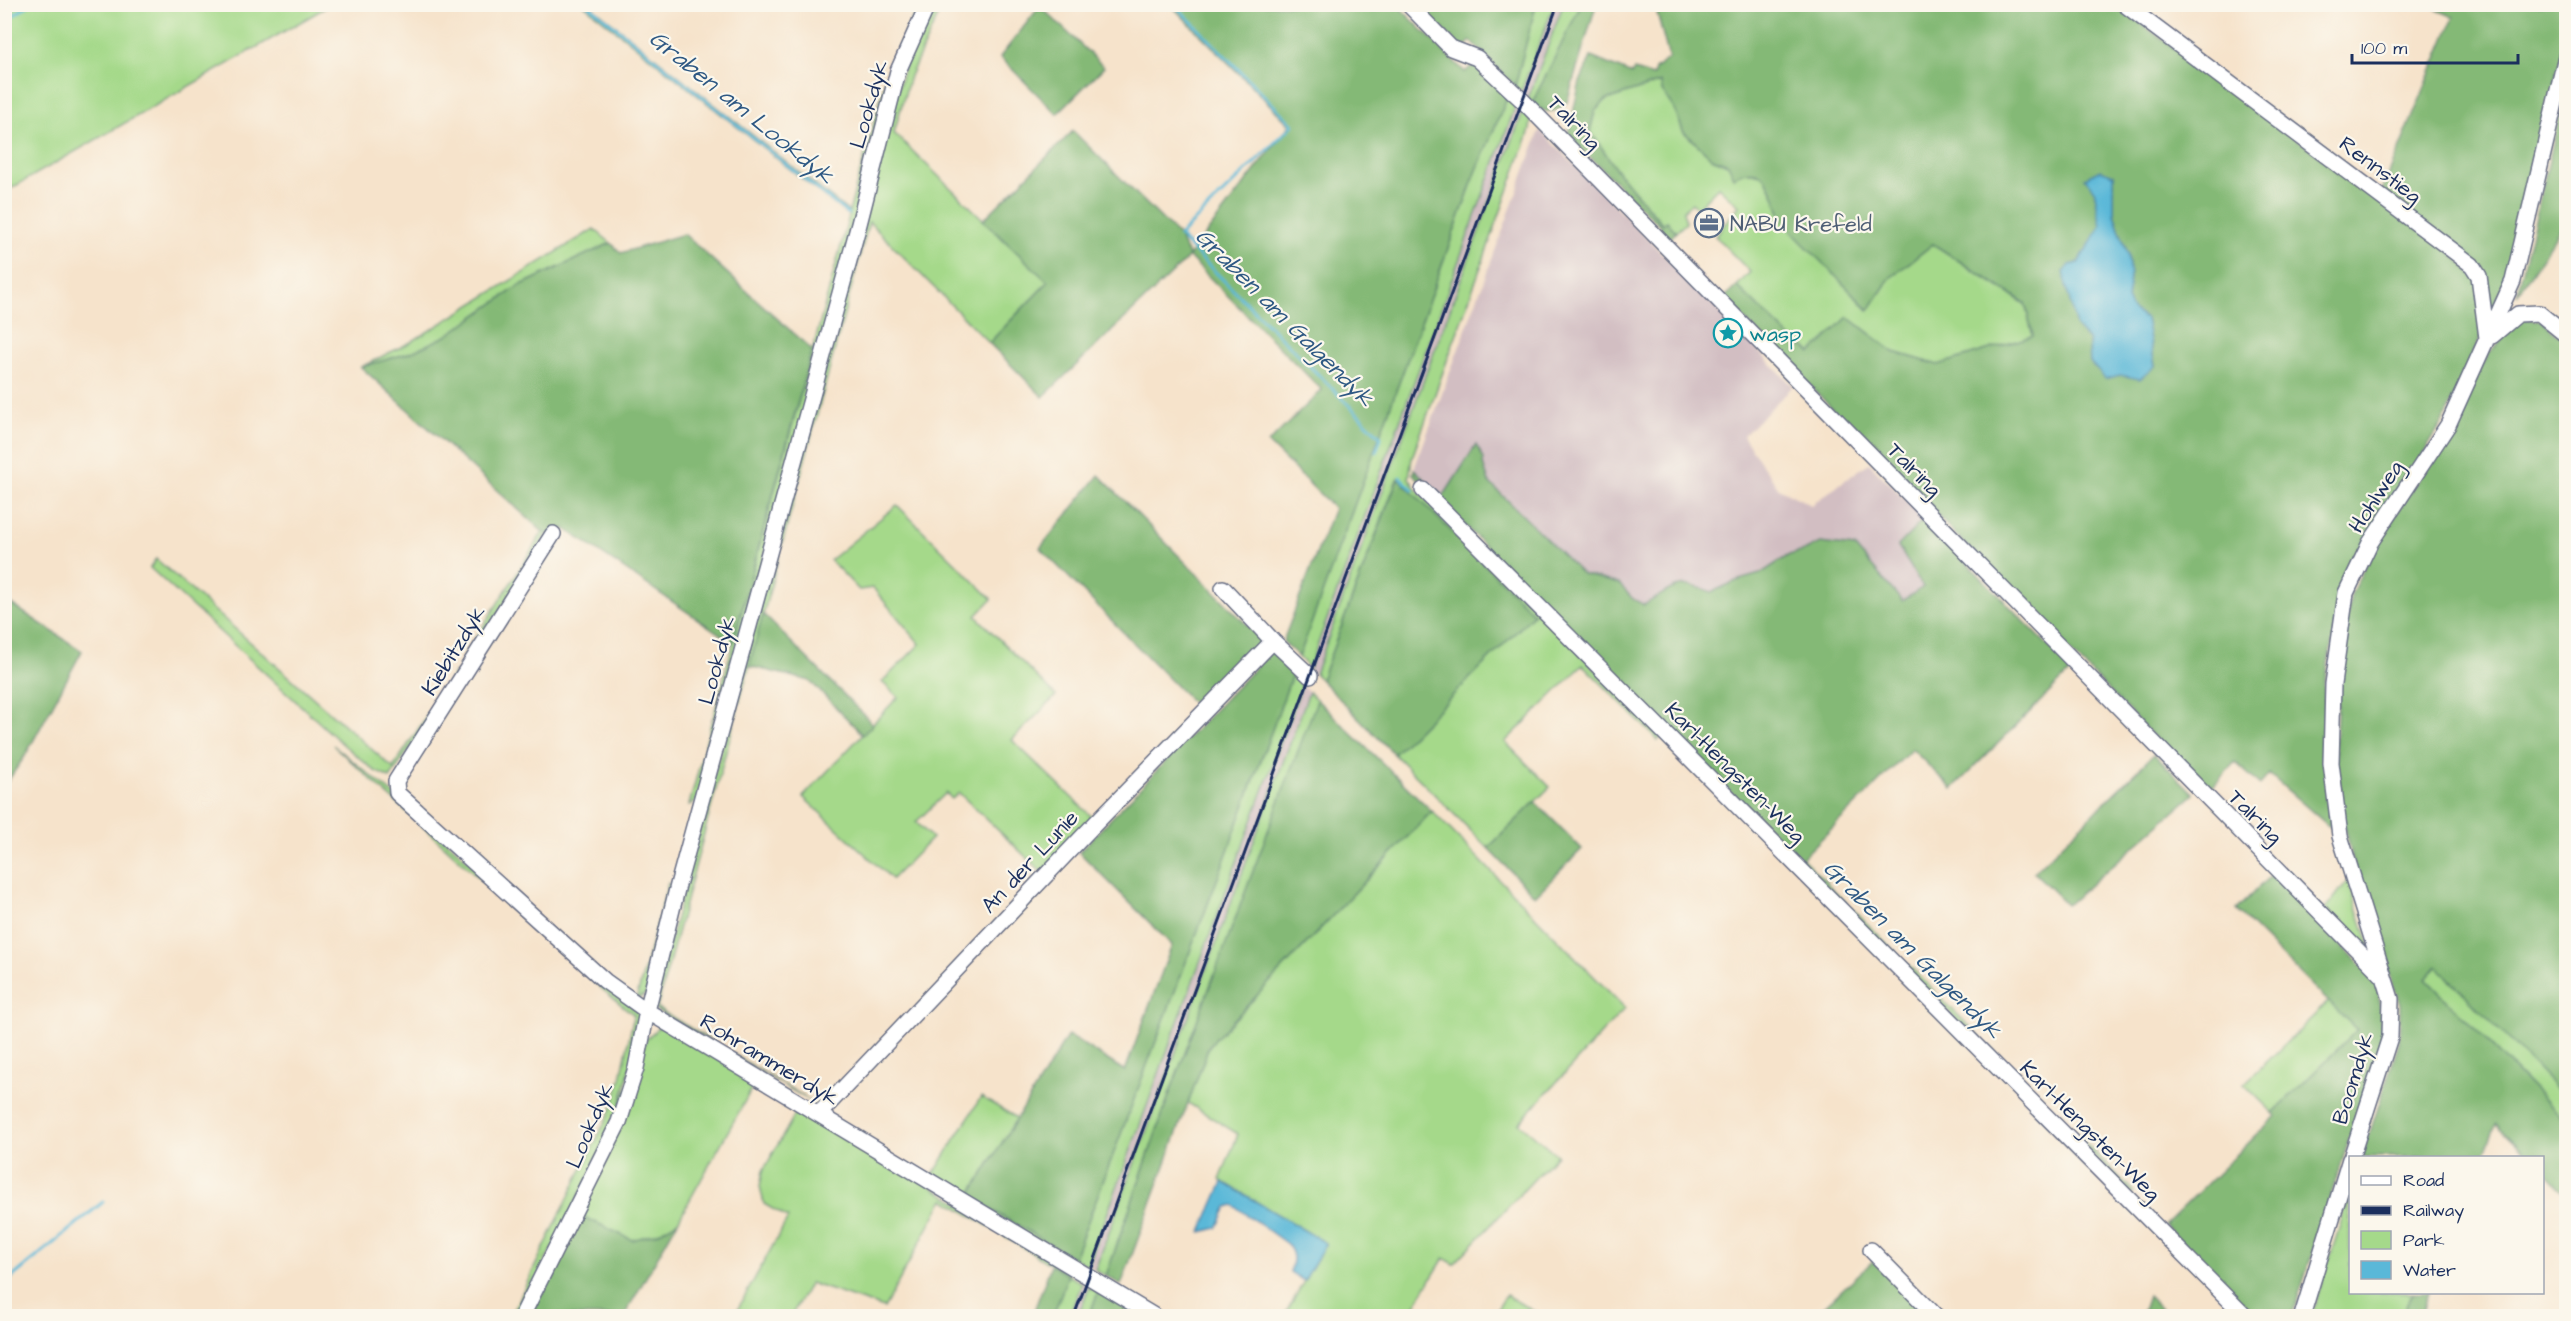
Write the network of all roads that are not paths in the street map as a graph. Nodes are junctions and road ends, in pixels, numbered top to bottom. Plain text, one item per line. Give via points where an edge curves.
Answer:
1 (928, 4) edge
2 (1408, 4) edge
3 (2124, 4) edge
4 (2566, 56) edge
5 (2566, 335) edge
6 (2488, 340) junction
7 (1423, 490) dead end
8 (553, 534) dead end
9 (1223, 588) dead end
10 (1273, 641) junction
11 (1310, 676) dead end
12 (397, 793) joint
13 (2383, 976) junction
14 (647, 1011) junction
15 (819, 1114) junction
16 (2352, 1156) edge
17 (2349, 1164) edge
18 (1871, 1250) dead end
19 (522, 1317) edge
20 (1154, 1317) edge
21 (1936, 1317) edge
22 (2245, 1317) edge
23 (2302, 1317) edge

1 - 14 street, Lookdyk via 898,71
2 - 13 street, Talring via 1451,48 1477,58 1523,101
3 - 6 street, Rennstieg via 2472,265 2483,292
4 - 6 street, Hohlweg via 2513,281
5 - 6 street via 2539,313 2518,314
6 - 13 street, Hohlweg via 2448,425 2370,543 2346,593 2332,684 2331,763 2340,836
7 - 22 street, Karl-Hengsten-Weg
8 - 12 street, Kiebitzdyk via 396,781
9 - 10 street
10 - 11 street
10 - 15 street, An der Lunie
12 - 14 street, Rohrammerdyk via 605,981
13 - 16 street, Boomdyk via 2391,999 2390,1037
14 - 15 street, Rohrammerdyk
14 - 19 street, Lookdyk via 636,1068 619,1122
15 - 20 street, Rohrammerdyk
17 - 23 street, Boomdyk
18 - 21 street

